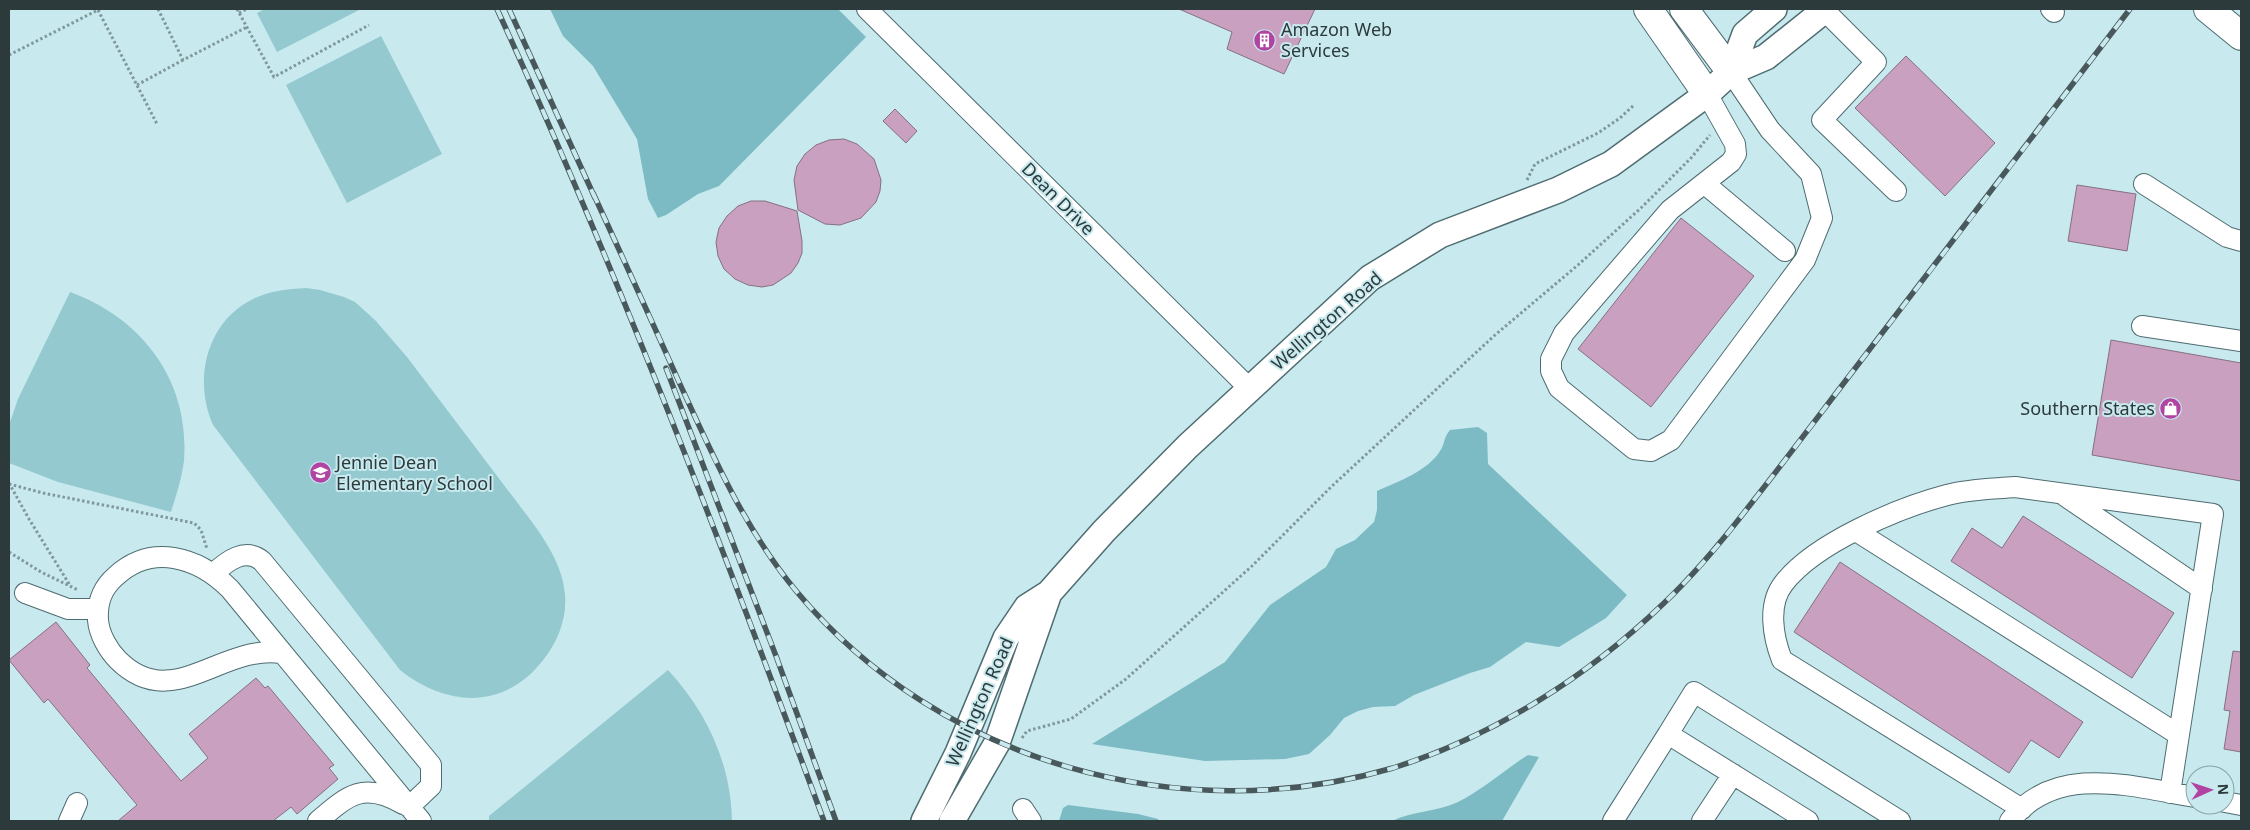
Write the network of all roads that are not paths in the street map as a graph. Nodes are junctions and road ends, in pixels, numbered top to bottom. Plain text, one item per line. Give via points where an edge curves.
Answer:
1 (867, 9) edge
2 (1648, 9) edge
3 (1684, 9) edge
4 (1774, 9) edge
5 (2208, 9) edge
6 (1825, 10) edge
7 (2241, 36) edge
8 (1731, 72) junction
9 (1707, 94) junction
10 (1705, 184) junction
11 (2144, 184) dead end
12 (1896, 191) dead end
13 (2241, 241) edge
14 (1785, 251) dead end
15 (2142, 326) dead end
16 (2241, 341) edge
17 (1250, 389) junction
18 (2061, 494) junction
19 (1856, 532) junction
20 (213, 574) junction
21 (2202, 589) junction
22 (25, 593) dead end
23 (1049, 593) junction
24 (98, 605) junction
25 (281, 653) junction
26 (1668, 734) junction
27 (2179, 735) junction
28 (1732, 774) junction
29 (2170, 793) junction
30 (2185, 796) edge
31 (415, 814) edge
32 (2016, 815) edge
33 (318, 821) edge
34 (924, 821) edge
35 (952, 821) edge
36 (1613, 821) edge
37 (1702, 821) edge
38 (1808, 821) edge
39 (1900, 821) edge

1 - 17 street, Dean Drive
2 - 9 highway
3 - 8 highway
4 - 8 main road, Wellington Road via 1745,34
5 - 7 highway
6 - 8 main road, Wellington Road via 1766,57
6 - 12 street via 1876,62 1822,120
8 - 9 main road, Wellington Road
8 - 10 street via 1770,130 1811,174 1822,218 1805,260 1671,440 1651,450 1634,449 1559,388 1550,371 1550,360 1564,333 1670,210
9 - 10 street via 1735,144 1736,154
9 - 17 main road, Wellington Road via 1611,164 1558,190 1440,235 1370,278
10 - 14 street
11 - 13 street via 2227,237
15 - 16 street
17 - 23 main road, Wellington Road via 1104,531
18 - 19 street via 2015,488 1948,495 1892,514
18 - 21 street
18 - 21 street via 2213,514
19 - 27 street
19 - 32 street via 1810,558 1783,584 1774,607 1773,621 1774,642 1782,660
20 - 24 street via 194,563 177,559 147,559 122,570 110,581
20 - 25 street via 230,589
20 - 31 street via 234,558 252,555 262,561 431,765 432,786
21 - 27 street
22 - 24 street via 68,610
23 - 34 main road, Wellington Road via 1027,607 1006,638 958,753
23 - 35 main road, Wellington Road via 997,743
24 - 25 street via 98,625 113,656 126,668 147,678 175,680 194,676 248,654
25 - 31 street
26 - 28 street
26 - 36 street
26 - 39 street via 1694,692
27 - 29 street
28 - 37 street
28 - 38 street
29 - 30 street
29 - 32 street via 2078,783 2055,788 2034,798
31 - 33 street via 386,794 365,792 340,802

